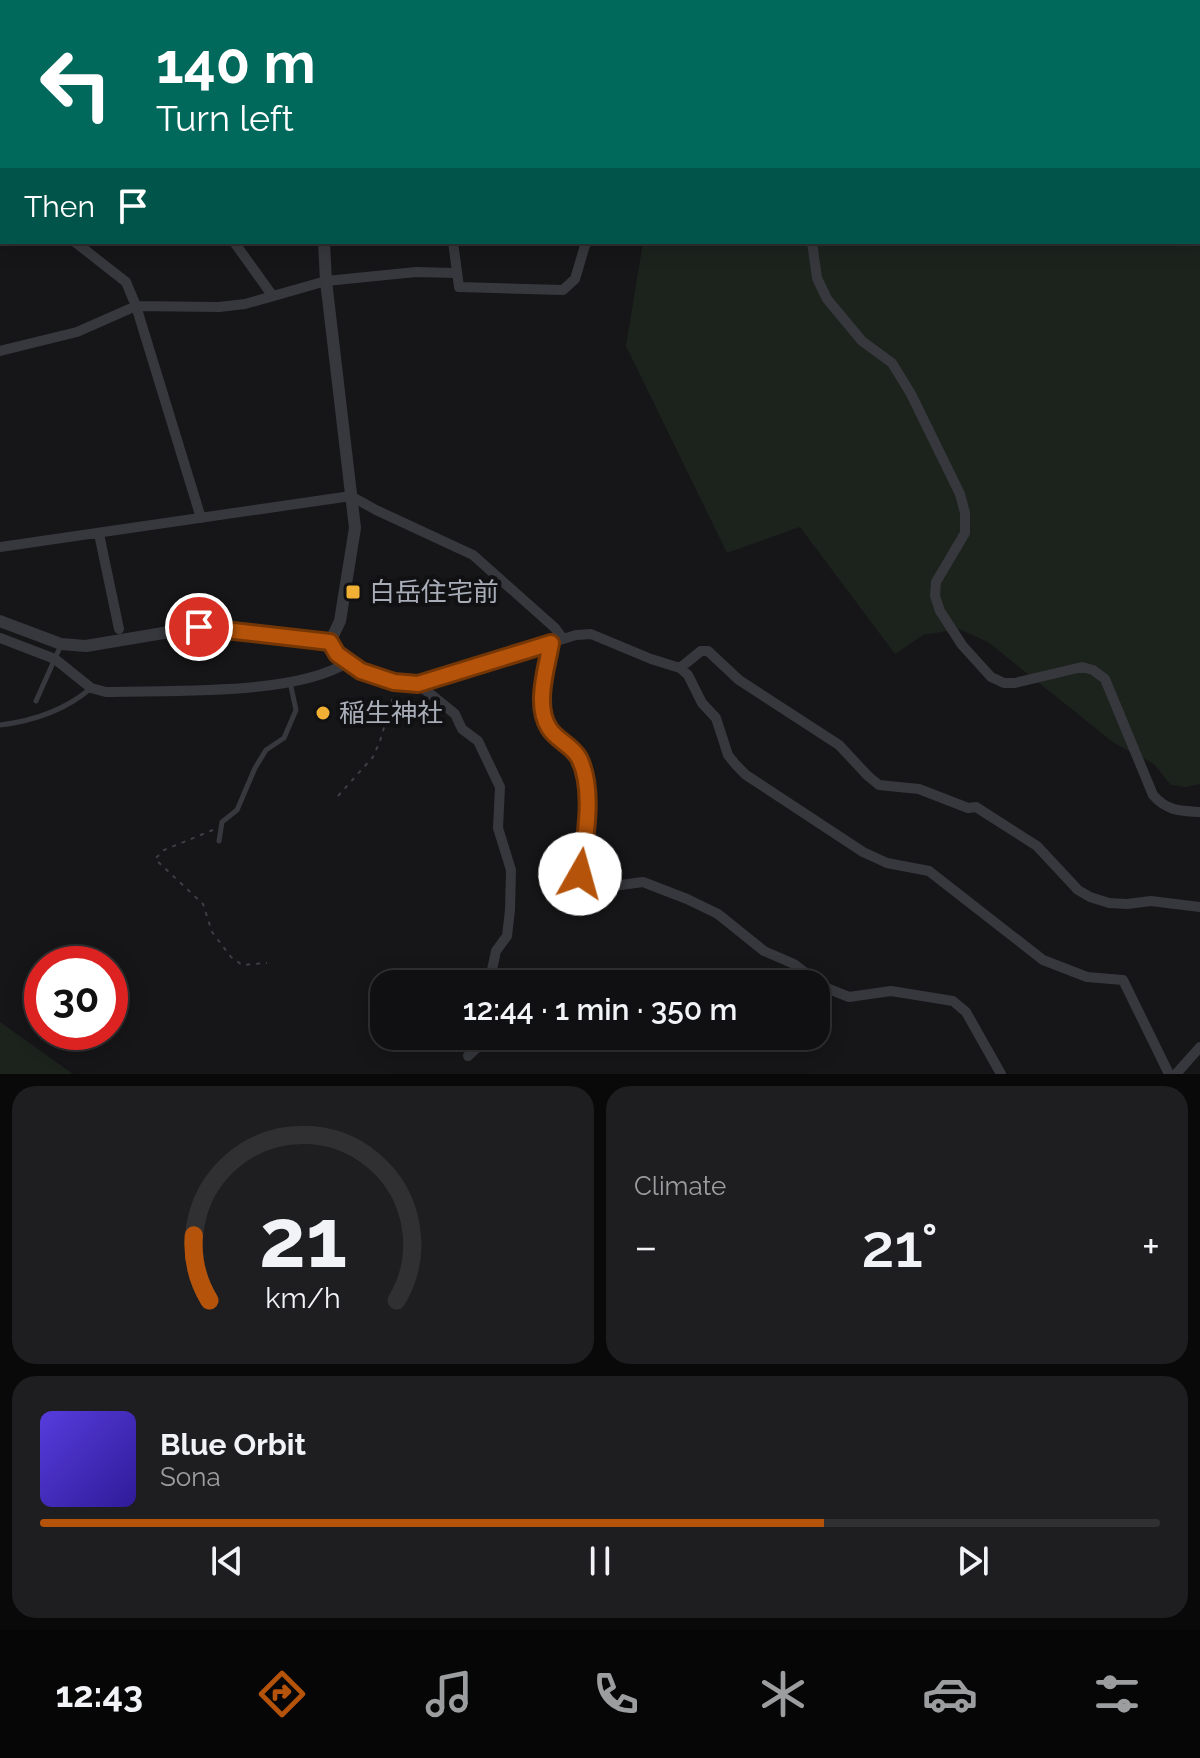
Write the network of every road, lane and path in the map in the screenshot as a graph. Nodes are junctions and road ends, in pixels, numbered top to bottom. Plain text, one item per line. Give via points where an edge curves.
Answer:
1 (78, 244) edge
2 (235, 244) edge
3 (324, 244) edge
4 (453, 244) edge
5 (585, 244) edge
6 (812, 244) edge
7 (456, 273) junction
8 (326, 281) junction
9 (272, 295) junction
10 (136, 306) junction
11 (0, 351) edge
12 (351, 496) junction
13 (201, 518) junction
14 (99, 534) junction
15 (0, 547) edge
16 (0, 621) edge
17 (119, 629) dead end
18 (0, 638) edge
19 (563, 639) junction
20 (330, 642) junction
21 (551, 643) junction
22 (61, 644) junction
23 (55, 659) junction
24 (348, 662) junction
25 (680, 668) junction
26 (290, 681) junction
27 (397, 682) junction
28 (418, 684) junction
29 (91, 688) junction
30 (36, 701) dead end
31 (0, 725) edge
32 (338, 796) dead end
33 (1200, 812) edge
34 (220, 827) junction
35 (219, 841) dead end
36 (1200, 907) edge
37 (267, 963) dead end
38 (492, 970) edge
39 (1200, 1047) edge
40 (474, 1050) edge
41 (468, 1056) dead end
42 (1001, 1074) edge
43 (1169, 1074) edge
44 (1176, 1074) edge

1 - 10 street via 126,282
2 - 9 street
3 - 8 street
4 - 7 street
5 - 7 street via 575,279 563,290 459,287
6 - 33 street via 817,278 827,299 862,341 892,363 960,494 965,533 936,582 935,596 962,645 991,677 1004,683 1082,667 1093,670 1105,679 1153,795 1172,810
7 - 8 street
8 - 9 street
8 - 12 street
9 - 10 street via 219,307
10 - 11 street via 77,332
10 - 13 street
12 - 13 street
12 - 19 street via 473,555
12 - 20 street via 355,528 340,621
13 - 14 street
14 - 15 street
14 - 17 street
16 - 22 street
18 - 23 street
19 - 21 street
19 - 25 street via 591,634
20 - 22 street via 199,627 86,646
20 - 24 street
21 - 28 street
21 - 42 street via 542,698 549,728 580,759 587,820 580,874 588,883 599,888 643,882 687,899 718,914 764,951 849,997 891,991 953,1001 966,1012
22 - 23 lane
23 - 29 street
23 - 30 lane
24 - 26 street via 331,673
24 - 27 street
25 - 36 street via 708,651 739,680 839,745 879,785 919,789 976,807 1037,846 1090,897 1109,903
25 - 43 street via 716,718 728,755 746,775 875,858 929,871 1043,960 1087,977 1123,980
26 - 29 street via 106,692
26 - 34 lane via 296,710 288,730 266,750 237,810
27 - 28 street
27 - 32 path via 373,757
28 - 38 street via 478,741 500,787 498,828 511,870 510,910 507,936
29 - 31 lane via 61,709
34 - 35 lane
34 - 37 path via 164,850 155,859 203,904 212,932 231,957 242,965
39 - 44 street
40 - 41 street

